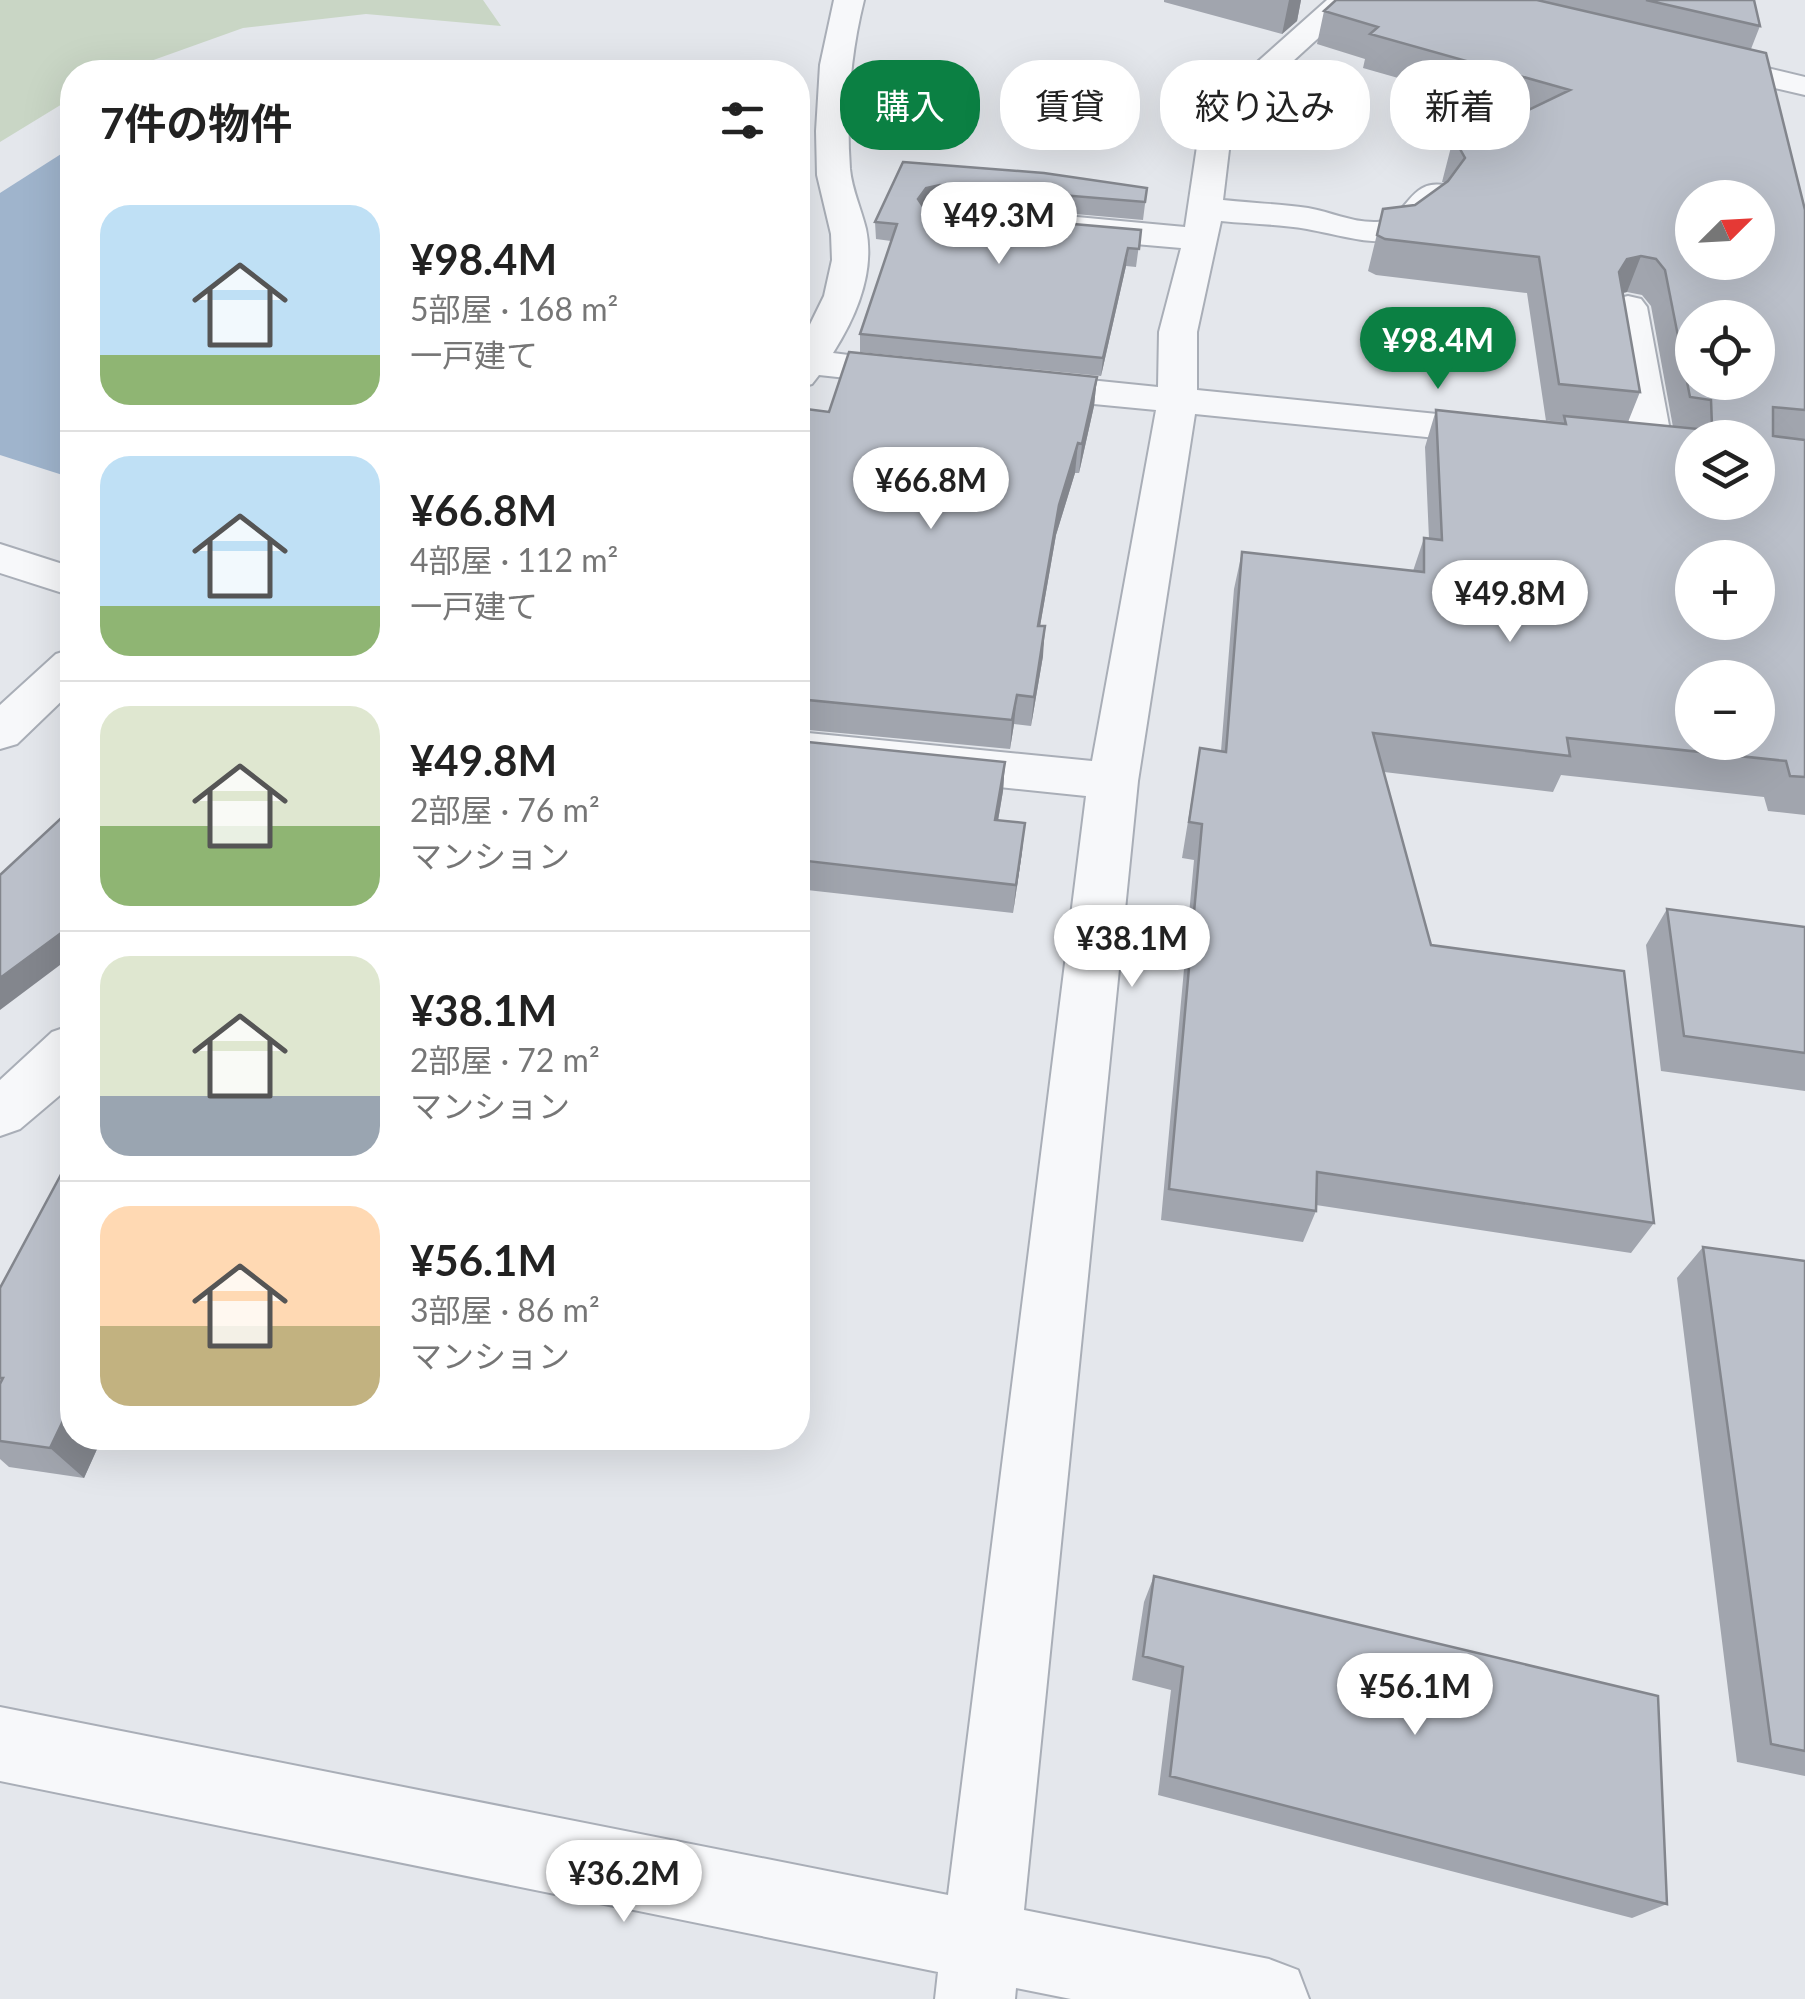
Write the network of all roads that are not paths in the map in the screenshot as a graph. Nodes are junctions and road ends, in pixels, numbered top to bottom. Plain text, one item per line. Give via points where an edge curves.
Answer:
1 (850, 0) edge
2 (1324, 8) edge
3 (1670, 54) edge
4 (1805, 86) edge
5 (1435, 193) edge
6 (1030, 224) edge
7 (1202, 224) junction
8 (1628, 307) edge
9 (810, 356) edge
10 (810, 369) edge
11 (1177, 402) junction
12 (1554, 438) edge
13 (1653, 447) edge
14 (0, 558) edge
15 (60, 578) edge
16 (60, 675) edge
17 (0, 732) edge
18 (810, 750) edge
19 (1114, 781) junction
20 (60, 1061) edge
21 (0, 1112) edge
22 (0, 1744) edge
23 (978, 1970) edge
24 (1269, 1999) edge

1 - 9 street via 836,46 832,128 834,181 850,240 848,284
2 - 7 street via 1232,98 1214,133
3 - 4 street
5 - 7 street via 1402,227 1378,233 1310,220
6 - 7 street
7 - 11 street via 1178,332
8 - 13 street
10 - 11 street
11 - 12 street
11 - 19 street
14 - 15 street
16 - 17 street
18 - 19 street
19 - 23 street
20 - 21 street
22 - 23 street
23 - 24 street

